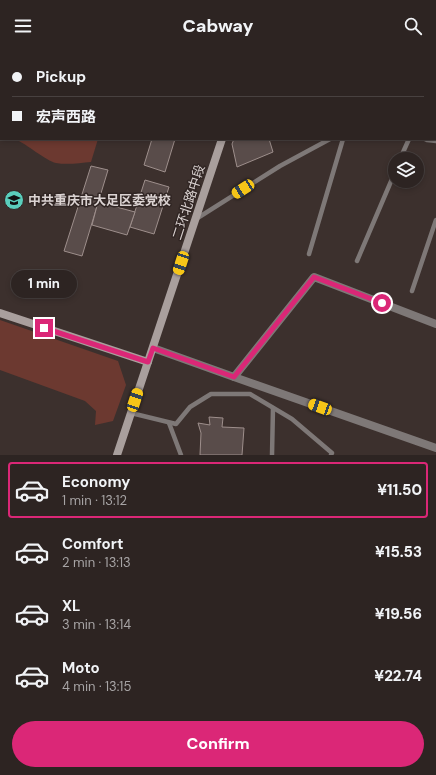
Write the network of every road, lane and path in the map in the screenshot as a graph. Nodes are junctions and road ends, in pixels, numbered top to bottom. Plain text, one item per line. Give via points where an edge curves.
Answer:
1 (222, 140) edge
2 (328, 140) edge
3 (343, 140) edge
4 (409, 140) edge
5 (403, 152) edge
6 (388, 188) edge
7 (195, 220) junction
8 (436, 220) edge
9 (309, 254) dead end
10 (357, 261) dead end
11 (412, 291) dead end
12 (0, 313) edge
13 (436, 324) edge
14 (153, 348) junction
15 (148, 362) junction
16 (234, 377) junction
17 (273, 408) junction
18 (131, 413) junction
19 (169, 423) junction
20 (436, 448) edge
21 (117, 455) edge
22 (181, 455) edge
23 (272, 455) edge
24 (331, 455) edge

1 - 7 main road, 二环北路中段
2 - 7 lane via 280,166
3 - 9 lane
4 - 5 lane
6 - 10 lane
7 - 14 main road, 二环北路中段
8 - 11 lane
12 - 15 main road
13 - 16 street via 314,277
14 - 15 main road, 二环北路中段
14 - 16 street
15 - 18 main road, 二环北路中段
16 - 20 street
17 - 19 lane via 250,394 211,394 190,407 176,424
17 - 23 lane
17 - 24 lane via 292,418 332,453
18 - 19 lane
18 - 21 main road, 二环北路中段
19 - 22 lane

